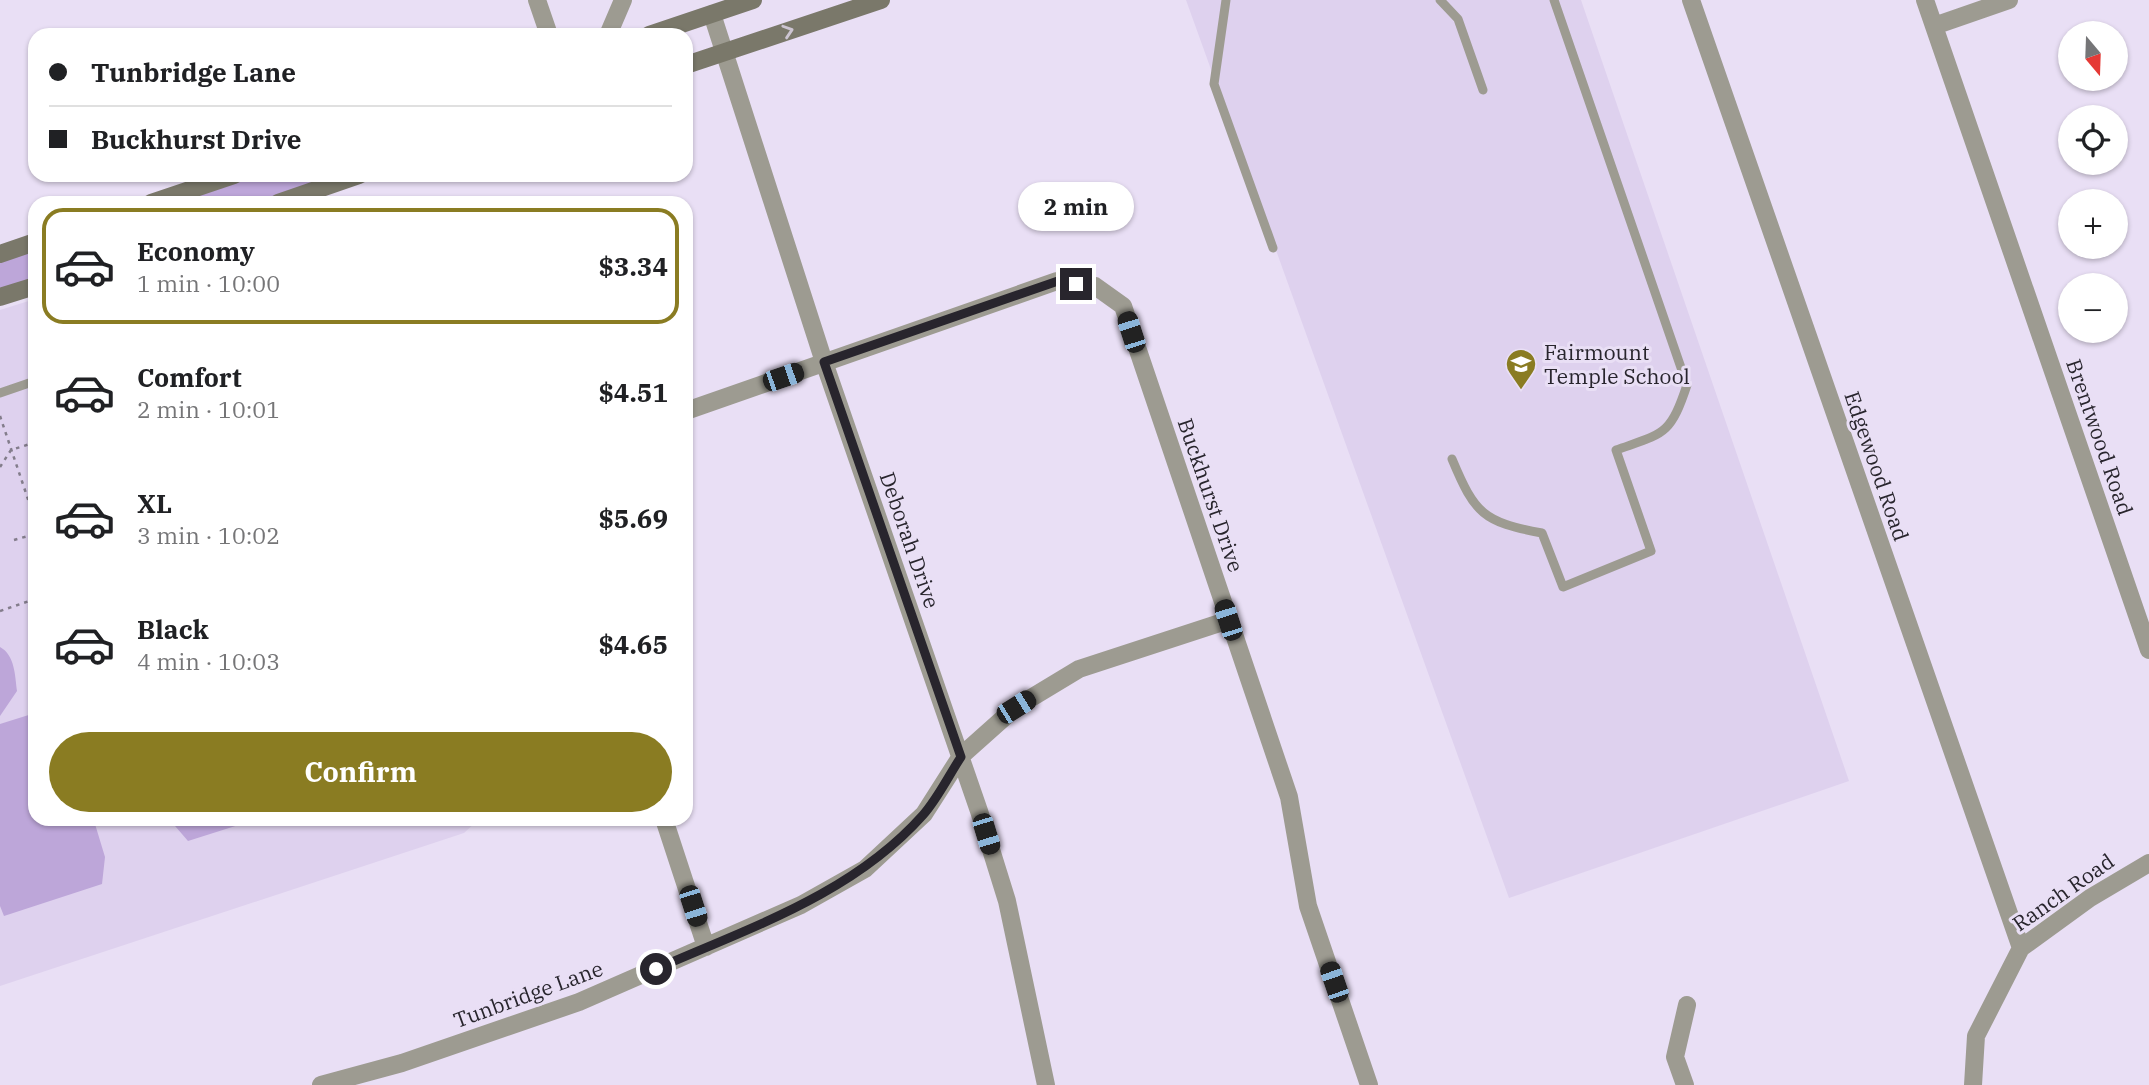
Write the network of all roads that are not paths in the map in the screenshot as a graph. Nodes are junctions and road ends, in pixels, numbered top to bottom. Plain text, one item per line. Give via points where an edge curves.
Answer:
1 (537, 0) edge
2 (624, 0) edge
3 (753, 0) edge
4 (881, 0) edge
5 (1226, 0) edge
6 (1440, 0) edge
7 (1554, 0) edge
8 (1691, 0) edge
9 (1925, 0) edge
10 (2009, 0) edge
11 (712, 14) junction
12 (1934, 26) junction
13 (547, 28) edge
14 (611, 28) edge
15 (670, 28) edge
16 (724, 52) junction
17 (693, 63) edge
18 (1483, 90) dead end
19 (213, 182) edge
20 (339, 182) edge
21 (172, 196) edge
22 (298, 196) edge
23 (28, 244) edge
24 (1273, 248) dead end
25 (0, 254) edge
26 (28, 288) edge
27 (0, 297) edge
28 (824, 362) junction
29 (28, 383) edge
30 (0, 393) edge
31 (693, 409) edge
32 (1452, 459) dead end
33 (1228, 620) junction
34 (2149, 650) edge
35 (961, 757) junction
36 (666, 826) edge
37 (2149, 863) edge
38 (706, 947) junction
39 (2021, 948) junction
40 (1687, 1006) dead end
41 (321, 1085) edge
42 (1046, 1085) edge
43 (1369, 1085) edge
44 (1685, 1085) edge
45 (1973, 1085) edge

1 - 13 street
2 - 14 street
3 - 11 main road
16 -> 4 main road
5 - 24 lane via 1214,84
6 - 18 lane via 1458,19
7 - 32 lane via 1687,385 1676,418 1660,434 1615,450 1651,551 1563,587 1542,533 1493,522 1468,498
8 - 39 street, Edgewood Road
9 - 12 street, Brentwood Road
10 - 12 street
11 - 15 main road
11 - 16 street, Deborah Drive
12 - 34 street, Brentwood Road
16 - 17 main road
16 - 28 street, Deborah Drive
19 - 21 main road
20 - 22 main road
23 - 25 main road
26 - 27 main road
28 - 31 street, Buckhurst Drive
28 - 33 street, Buckhurst Drive via 1058,281 1096,286 1123,306
28 - 35 street, Deborah Drive
29 - 30 lane
33 - 35 street, Tunbridge Lane via 1079,668 1016,707
33 - 43 street, Buckhurst Drive via 1289,797 1308,906
35 - 38 street, Tunbridge Lane via 923,814 865,869 801,905
35 - 42 street, Deborah Drive via 1007,901
36 - 38 street
37 - 39 street, Ranch Road
38 - 41 street, Tunbridge Lane via 579,1002 402,1063
39 - 45 street, Ranch Road via 1976,1036
40 - 44 street via 1675,1057

